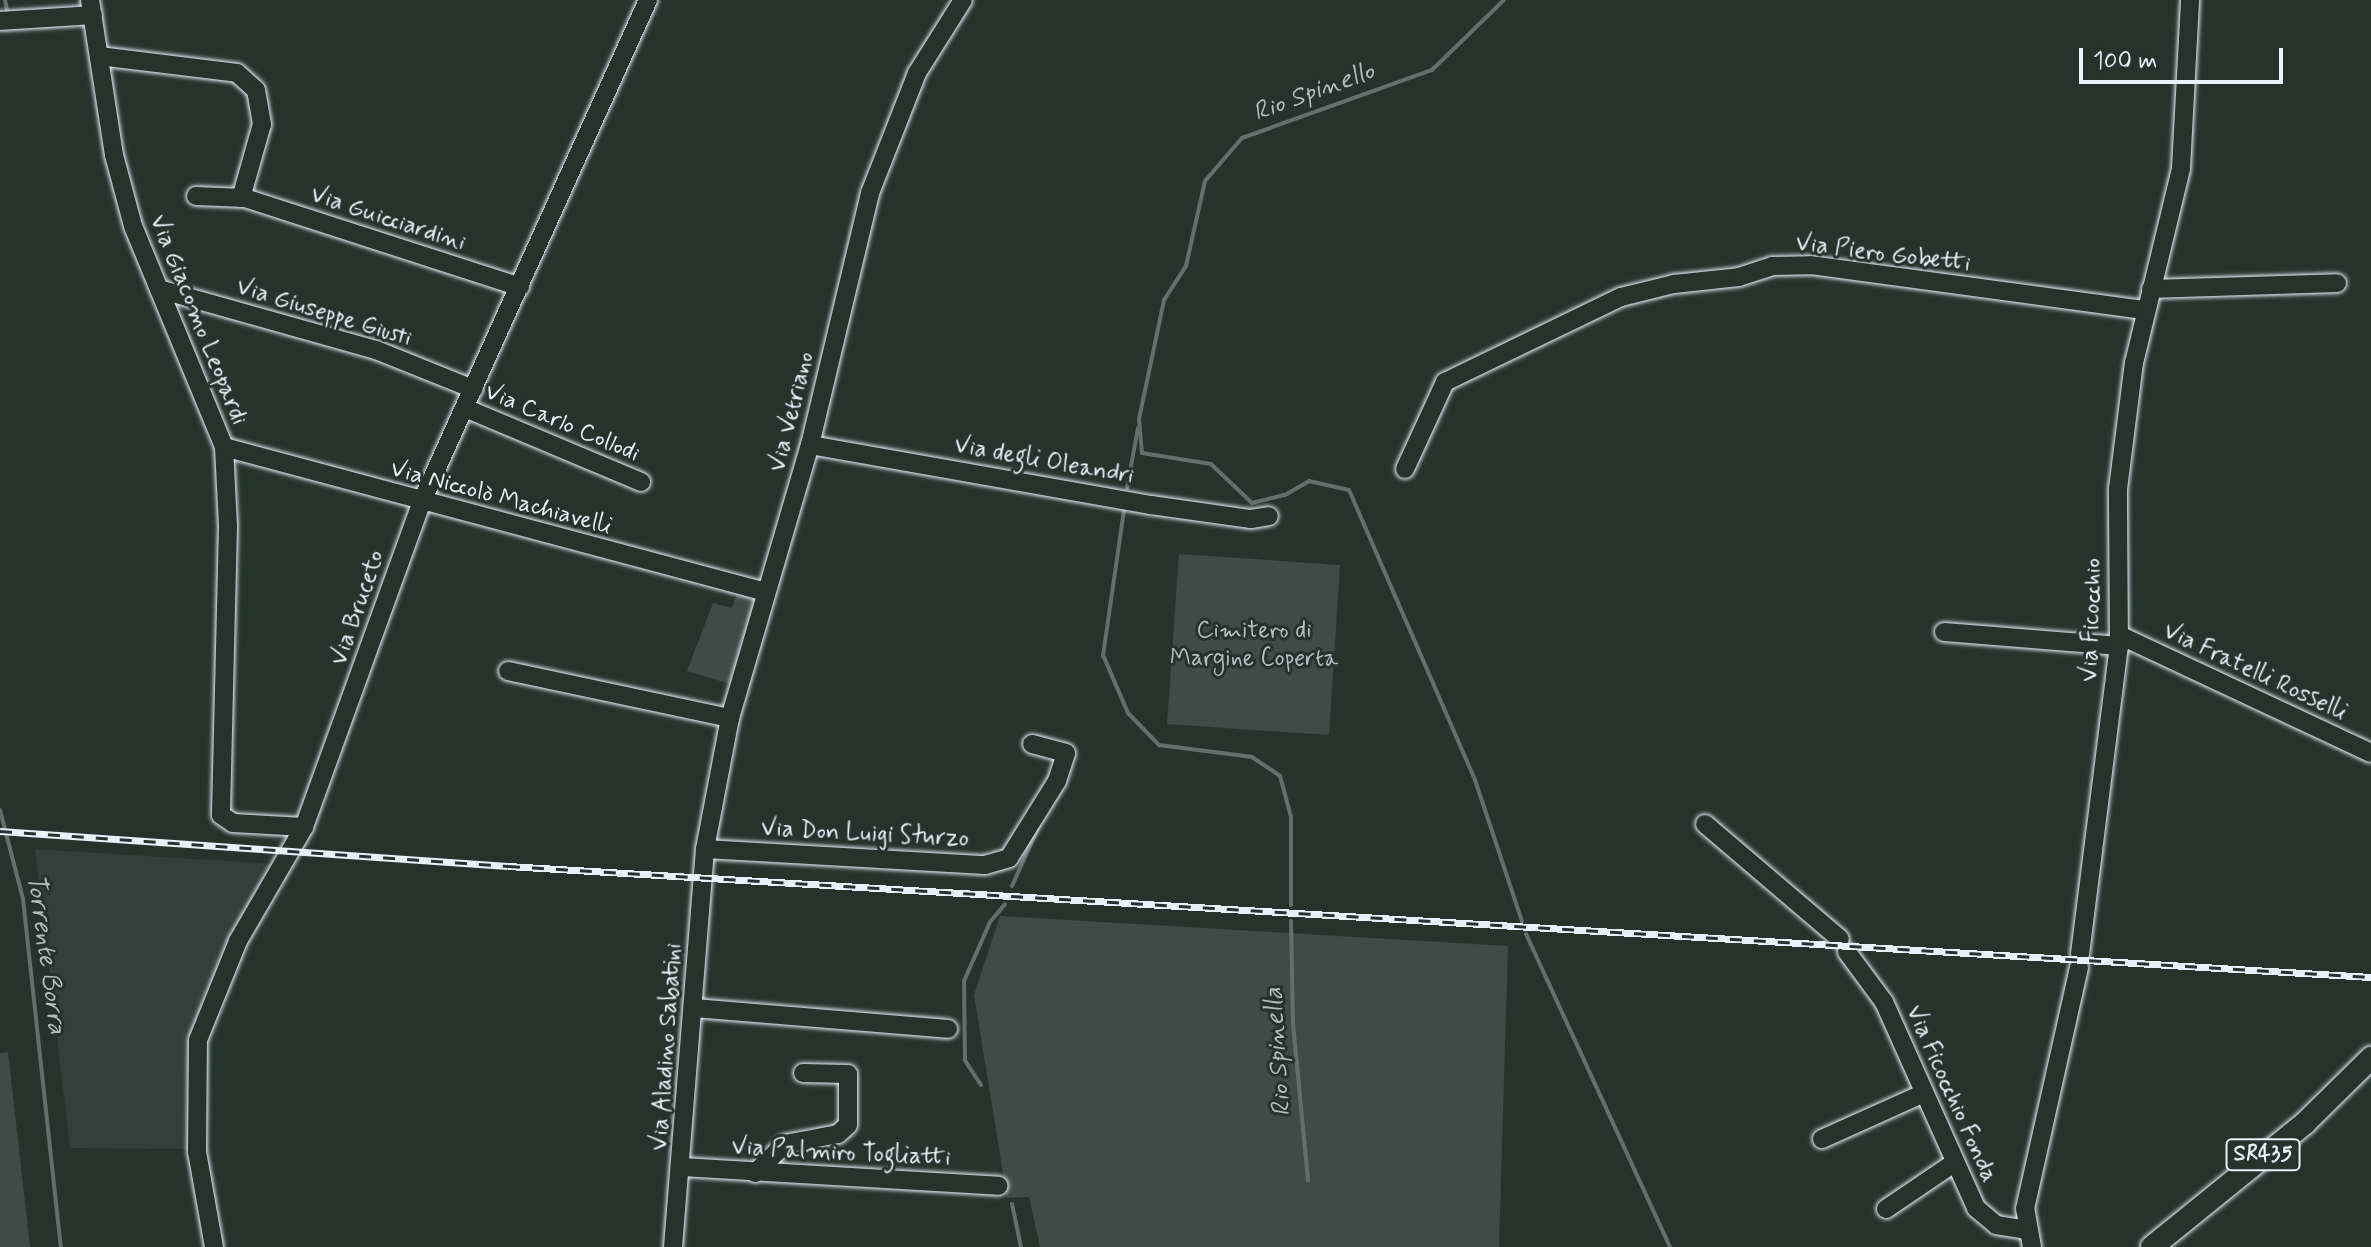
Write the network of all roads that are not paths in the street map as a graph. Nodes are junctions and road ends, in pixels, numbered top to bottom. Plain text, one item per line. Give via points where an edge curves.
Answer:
1 (648, 0) edge
2 (963, 0) edge
3 (2190, 0) edge
4 (92, 7) edge
5 (0, 21) edge
6 (99, 56) junction
7 (196, 196) dead end
8 (241, 198) junction
9 (2337, 283) dead end
10 (520, 287) junction
11 (159, 289) junction
12 (2151, 289) junction
13 (2146, 310) junction
14 (473, 389) junction
15 (465, 408) junction
16 (810, 445) junction
17 (224, 447) junction
18 (1405, 469) dead end
19 (641, 482) dead end
20 (422, 501) junction
21 (1269, 516) dead end
22 (766, 592) junction
23 (1944, 632) dead end
24 (2119, 640) junction
25 (508, 671) dead end
26 (730, 718) junction
27 (1032, 744) dead end
28 (2371, 753) edge
29 (1705, 824) dead end
30 (304, 827) junction
31 (705, 849) junction
32 (694, 1008) junction
33 (948, 1029) dead end
34 (2371, 1058) edge
35 (803, 1073) dead end
36 (1922, 1094) junction
37 (1822, 1139) dead end
38 (1954, 1163) junction
39 (682, 1167) junction
40 (755, 1173) junction
41 (998, 1186) dead end
42 (1886, 1209) dead end
43 (2030, 1239) edge
44 (214, 1247) edge
45 (673, 1247) edge
46 (2152, 1247) edge

1 - 10 street, Via Bruceto
2 - 16 street, Via Vetriano via 917,73 870,193
3 - 12 street, Via Ficocchio via 2181,168
4 - 5 street
4 - 6 street, Via Giacomo Leopardi
6 - 8 street via 237,73 256,90 262,124
6 - 11 street, Via Giacomo Leopardi via 114,155 133,226
7 - 8 street, Via Guicciardini
8 - 10 street, Via Guicciardini
9 - 12 street
10 - 14 street, Via Bruceto
11 - 14 street, Via Giuseppe Giusti via 376,350
11 - 17 street, Via Giacomo Leopardi
12 - 13 street, Via Ficocchio
13 - 18 street, Via Piero Gobetti via 1811,265 1772,266 1739,277 1674,284 1621,297 1462,371 1439,392
13 - 24 street, Via Ficocchio via 2118,489
14 - 15 street, Via Bruceto
15 - 19 street, Via Carlo Collodi
15 - 20 street, Via Bruceto
16 - 21 street, Via degli Oleandri via 1137,502 1244,518
16 - 22 street, Via Vetriano
17 - 20 street, Via Niccolò Machiavelli
17 - 30 street, Via Giacomo Leopardi via 228,526 221,815 233,823
20 - 22 street, Via Niccolò Machiavelli
20 - 30 street, Via Bruceto
22 - 26 street, Via Vetriano
23 - 24 street
24 - 28 street, Via Fratelli Rosselli
24 - 43 street, Via Ficocchio via 2080,961 2026,1201
25 - 26 street
26 - 31 street, Via Vetriano
27 - 31 street, Via Don Luigi Sturzo via 1066,753 1057,781 1009,858 985,865
29 - 36 street, Via Ficocchio Fonda via 1843,946 1880,995
30 - 44 street, Via Bruceto via 238,941 198,1040 197,1152
31 - 32 street, Via Aladino Sabatini
32 - 33 street
32 - 39 street, Via Aladino Sabatini
34 - 46 main road, SR435 via 2305,1123
35 - 40 street via 848,1074 846,1129 785,1144
36 - 37 street
36 - 38 street, Via Ficocchio Fonda
38 - 42 street
38 - 43 street, Via Ficocchio Fonda via 1981,1215
39 - 40 street, Via Palmiro Togliatti
39 - 45 street, Via Aladino Sabatini
40 - 41 street, Via Palmiro Togliatti

